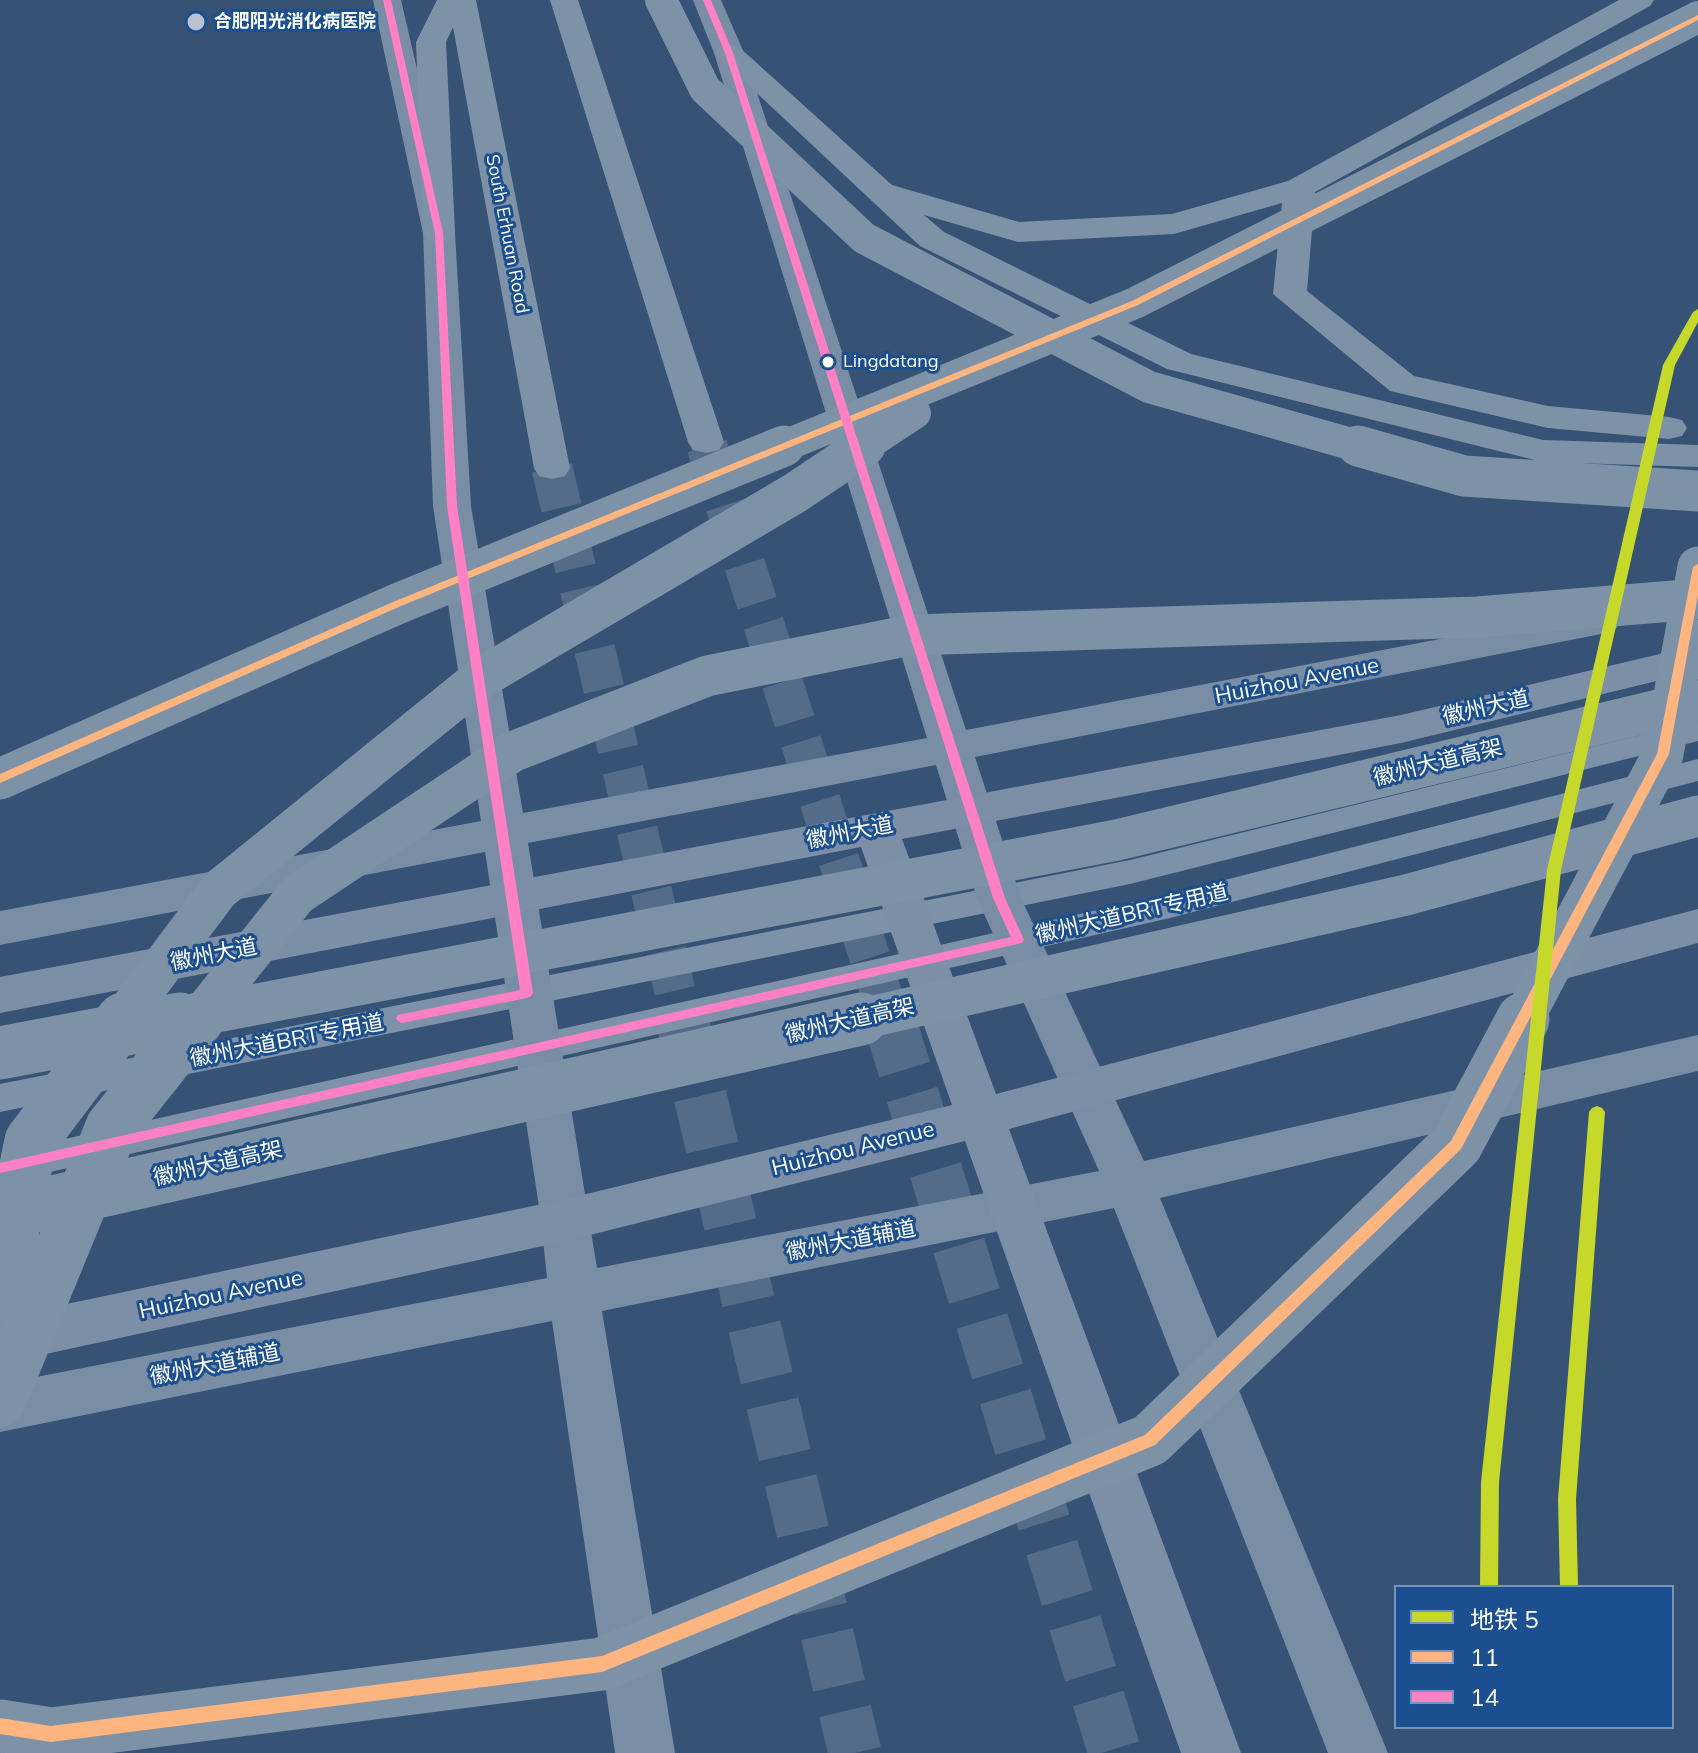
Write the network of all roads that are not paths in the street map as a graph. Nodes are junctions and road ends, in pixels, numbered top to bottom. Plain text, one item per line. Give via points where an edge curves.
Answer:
1 (387, 0) edge
2 (451, 0) edge
3 (462, 0) edge
4 (564, 0) edge
5 (661, 0) edge
6 (707, 0) edge
7 (1640, 0) edge
8 (1698, 17) edge
9 (729, 53) junction
10 (1299, 188) junction
11 (880, 191) junction
12 (439, 233) junction
13 (997, 359) junction
14 (1698, 427) edge
15 (706, 442) tunnel mouth
16 (1698, 456) edge
17 (552, 468) tunnel mouth
18 (1698, 491) edge
19 (1698, 567) edge
20 (1698, 600) edge
21 (1698, 658) edge
22 (1698, 700) edge
23 (1698, 731) edge
24 (951, 748) junction
25 (1698, 770) edge
26 (0, 779) edge
27 (971, 810) junction
28 (1698, 816) edge
29 (876, 828) junction
30 (502, 832) junction
31 (513, 898) junction
32 (1009, 919) junction
33 (1698, 926) edge
34 (0, 928) edge
35 (916, 939) junction
36 (527, 993) junction
37 (0, 995) edge
38 (536, 1048) junction
39 (0, 1053) edge
40 (1698, 1053) edge
41 (1087, 1091) junction
42 (0, 1098) edge
43 (981, 1117) junction
44 (0, 1168) edge
45 (1130, 1185) junction
46 (1014, 1209) junction
47 (0, 1214) edge
48 (566, 1220) junction
49 (0, 1293) edge
50 (574, 1295) junction
51 (0, 1341) edge
52 (0, 1400) edge
53 (0, 1408) edge
54 (0, 1726) edge
55 (645, 1753) edge
56 (1211, 1753) edge
57 (1358, 1753) edge

1 - 12 main road
2 - 12 highway via 431,42
3 - 17 highway, South Erhuan Road
4 - 15 highway
5 - 18 highway, bridge via 705,89 864,238 1149,387 1464,476
6 - 9 main road
7 - 10 highway
8 - 13 highway, bridge via 1135,303
9 - 11 highway
9 - 24 main road
10 - 11 highway via 1174,224 1018,232
10 - 14 highway via 1290,294 1402,384 1548,417
11 - 16 highway via 932,239 1179,362 1543,451
12 - 30 main road via 452,506
13 - 26 highway, bridge via 397,604
13 - 49 highway, bridge via 795,493 481,678 219,890 31,1141
19 - 54 highway, bridge via 1663,754 1456,1145 1150,1440 602,1664 51,1734
20 - 24 main road, Huizhou Avenue
20 - 52 highway, bridge via 1478,617 911,635 707,676 512,752 297,895 112,1127
21 - 27 main road, 徽州大道 via 1401,729
22 - 39 highway, 徽州大道高架, bridge via 1117,840
23 - 32 lane, 徽州大道BRT专用道 via 1130,872
24 - 27 main road
24 - 30 main road, Huizhou Avenue
25 - 32 lane, 徽州大道BRT专用道 via 1185,903
27 - 29 main road, 徽州大道
27 - 32 main road
28 - 47 highway, 徽州大道高架, bridge via 1406,895
29 - 31 main road, 徽州大道
29 - 35 main road
30 - 31 main road
30 - 34 main road, Huizhou Avenue
31 - 36 main road
31 - 37 main road, 徽州大道
32 - 35 lane, 徽州大道BRT专用道
32 - 35 lane, 徽州大道BRT专用道
32 - 41 main road
33 - 41 main road, Huizhou Avenue
35 - 36 lane, 徽州大道BRT专用道
35 - 38 lane, 徽州大道BRT专用道
35 - 43 main road
36 - 38 main road
36 - 42 lane, 徽州大道BRT专用道
38 - 44 lane, 徽州大道BRT专用道
38 - 48 main road
40 - 45 main road, 徽州大道辅道
41 - 43 main road, Huizhou Avenue
41 - 45 main road
43 - 46 main road
43 - 48 main road, Huizhou Avenue
45 - 46 main road, 徽州大道辅道
45 - 57 main road
46 - 50 main road, 徽州大道辅道
46 - 56 main road
48 - 50 main road
48 - 51 main road, Huizhou Avenue
50 - 53 main road, 徽州大道辅道
50 - 55 main road

